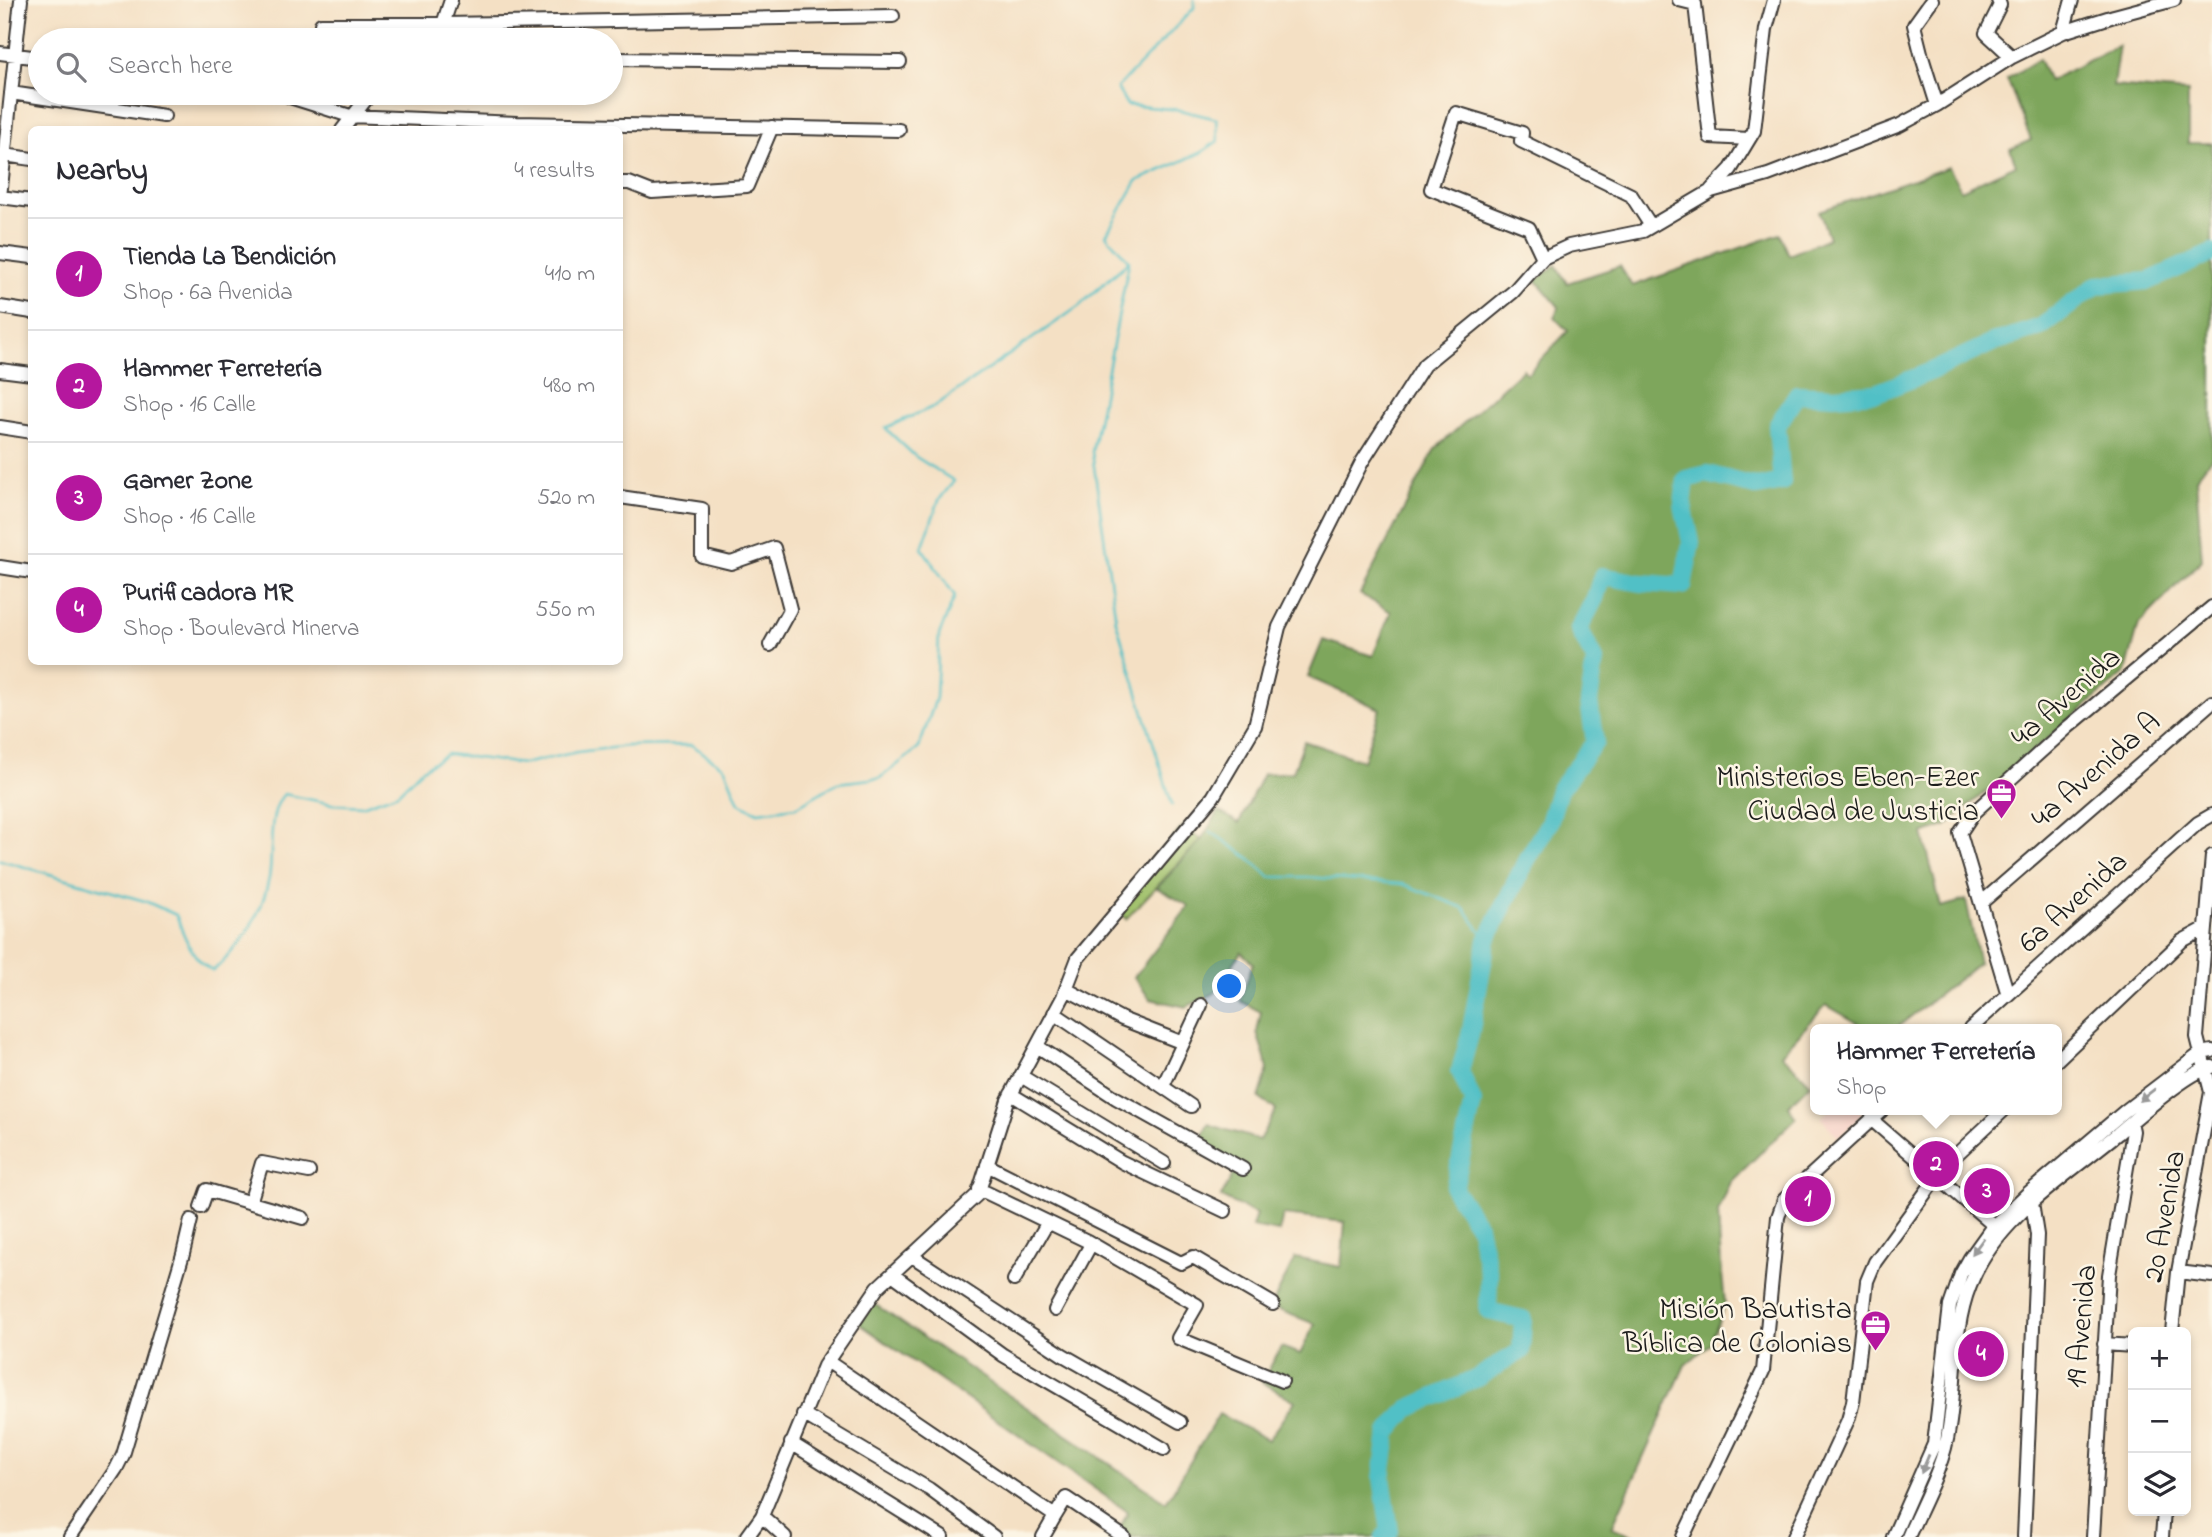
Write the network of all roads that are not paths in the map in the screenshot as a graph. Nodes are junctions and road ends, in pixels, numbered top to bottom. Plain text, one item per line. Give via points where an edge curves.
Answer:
1 (21, 0) edge
2 (452, 0) edge
3 (1679, 0) edge
4 (1774, 0) edge
5 (1932, 0) edge
6 (1998, 0) edge
7 (2072, 0) edge
8 (2174, 0) edge
9 (893, 16) dead end
10 (321, 24) dead end
11 (444, 24) junction
12 (442, 28) edge
13 (2063, 32) junction
14 (0, 53) edge
15 (16, 55) junction
16 (28, 56) edge
17 (2012, 57) junction
18 (623, 59) edge
19 (900, 62) dead end
20 (11, 93) junction
21 (28, 96) edge
22 (91, 105) edge
23 (316, 105) edge
24 (361, 105) edge
25 (1937, 105) junction
26 (164, 116) dead end
27 (351, 116) junction
28 (4, 125) edge
29 (345, 126) edge
30 (772, 128) junction
31 (899, 130) dead end
32 (1749, 139) junction
33 (4, 155) junction
34 (28, 158) edge
35 (1, 170) edge
36 (623, 183) edge
37 (1711, 191) junction
38 (0, 197) edge
39 (28, 200) edge
40 (1651, 226) junction
41 (0, 253) edge
42 (28, 256) edge
43 (1543, 258) junction
44 (0, 307) edge
45 (28, 311) edge
46 (0, 370) edge
47 (28, 374) edge
48 (0, 427) edge
49 (28, 431) edge
50 (623, 497) edge
51 (0, 567) edge
52 (28, 571) edge
53 (2212, 607) edge
54 (770, 645) dead end
55 (2212, 702) edge
56 (2212, 815) edge
57 (2212, 856) edge
58 (1981, 903) junction
59 (2206, 928) junction
60 (1066, 989) junction
61 (2008, 995) junction
62 (1201, 1005) dead end
63 (1054, 1013) junction
64 (1976, 1024) edge
65 (1183, 1043) junction
66 (1037, 1046) junction
67 (2206, 1052) edge
68 (2062, 1055) edge
69 (2209, 1067) edge
70 (1021, 1076) junction
71 (1163, 1086) junction
72 (1011, 1094) junction
73 (1191, 1106) dead end
74 (1877, 1115) edge
75 (1999, 1115) edge
76 (1872, 1120) junction
77 (2131, 1122) junction
78 (1164, 1163) dead end
79 (987, 1165) junction
80 (1243, 1169) dead end
81 (309, 1172) dead end
82 (1937, 1177) junction
83 (979, 1189) junction
84 (250, 1203) junction
85 (2032, 1203) junction
86 (201, 1207) dead end
87 (1224, 1211) dead end
88 (303, 1219) dead end
89 (191, 1220) dead end
90 (1048, 1222) junction
91 (1998, 1229) junction
92 (1091, 1244) junction
93 (912, 1256) junction
94 (2178, 1272) junction
95 (892, 1274) junction
96 (2212, 1276) edge
97 (1014, 1280) dead end
98 (1273, 1304) dead end
99 (1055, 1310) dead end
100 (2172, 1327) edge
101 (2104, 1344) junction
102 (2128, 1346) edge
103 (827, 1361) junction
104 (1282, 1381) dead end
105 (803, 1414) junction
106 (1180, 1422) dead end
107 (791, 1443) junction
108 (1164, 1449) dead end
109 (762, 1516) junction
110 (1055, 1516) junction
111 (2164, 1516) edge
112 (70, 1537) edge
113 (747, 1537) edge
114 (785, 1537) edge
115 (942, 1537) edge
116 (994, 1537) edge
117 (1043, 1537) edge
118 (1124, 1537) edge
119 (1683, 1537) edge
120 (1794, 1537) edge
121 (1893, 1537) edge
122 (1908, 1537) edge
123 (2024, 1537) edge
124 (2093, 1537) edge
125 (2162, 1537) edge

1 - 15 street
2 - 11 street
3 - 32 street via 1695,4 1710,137
4 - 32 street via 1762,53 1754,131
5 - 25 street via 1914,24
6 - 17 street via 2000,5 1986,33
7 - 13 street
8 - 13 street
9 - 11 street
10 - 11 street
11 - 12 street
13 - 17 street
14 - 15 street
15 - 16 street
15 - 20 street
17 - 25 street
18 - 19 street
20 - 21 street
20 - 28 street
22 - 26 street
23 - 27 street
24 - 27 street
25 - 37 street via 1900,125 1768,175
27 - 29 street
27 - 30 street
28 - 33 street
30 - 31 street
30 - 36 street via 747,186 652,192
32 - 37 street
33 - 34 street
33 - 35 street
35 - 38 street
37 - 40 street
38 - 39 street
40 - 43 street via 1569,246
40 - 43 street via 1631,195 1521,141 1521,132 1456,113 1431,189 1529,229
41 - 42 street
43 - 60 street via 1513,292 1424,365 1362,463 1279,627 1255,726 1213,797 1078,958
44 - 45 street
46 - 47 street
48 - 49 street
50 - 54 street via 702,509 702,556 731,563 774,548 790,609
51 - 52 street
53 - 58 street, 4a Avenida via 1974,812 1961,833
55 - 58 street, 4a Avenida A
56 - 61 street, 6a Avenida
57 - 59 street, 20 Avenida
58 - 61 street
59 - 67 street, 20 Avenida via 2197,1037
59 - 68 street via 2182,941
60 - 63 street
60 - 65 street via 1122,1019
61 - 64 street, 6a Avenida
62 - 65 street
63 - 66 street
63 - 71 street
65 - 71 street
66 - 70 street
66 - 80 street via 1116,1098
67 - 69 street, 20 Avenida
67 -> 91 street via 2125,1111 2027,1194
69 - 77 street
69 - 94 street, 20 Avenida via 2211,1092
70 - 72 street
70 - 78 street
71 - 73 street
72 - 79 street
72 - 87 street via 1122,1162
74 - 76 street
75 - 82 street
76 - 82 street
76 - 119 street via 1784,1200 1778,1217 1763,1371
77 - 85 street
77 - 101 street, 19 Avenida
79 - 83 street
79 - 98 street via 1181,1263 1193,1257
81 - 84 street via 262,1163
82 - 91 street
82 - 120 street via 1875,1262 1867,1281 1850,1411
83 - 90 street
83 - 93 street
84 - 86 street via 207,1190
84 - 88 street
85 - 91 street
85 - 123 street via 2037,1234
89 - 112 street via 122,1455
90 - 92 street
90 - 97 street
91 -> 121 street via 1961,1274 1950,1306 1934,1444
91 - 122 street via 1970,1285 1961,1321 1946,1446
92 - 99 street
92 - 104 street via 1197,1305 1178,1338
93 - 95 street
93 - 106 street via 1063,1355
94 - 96 street
94 - 100 street, 20 Avenida
95 - 103 street
95 - 108 street via 1003,1355
101 - 102 street
101 - 124 street, 19 Avenida
103 - 105 street
103 - 110 street
105 - 107 street
105 - 116 street via 929,1489
107 - 109 street
107 - 115 street
109 - 113 street
109 - 114 street
110 - 117 street
110 - 118 street via 1066,1498
111 - 125 street

